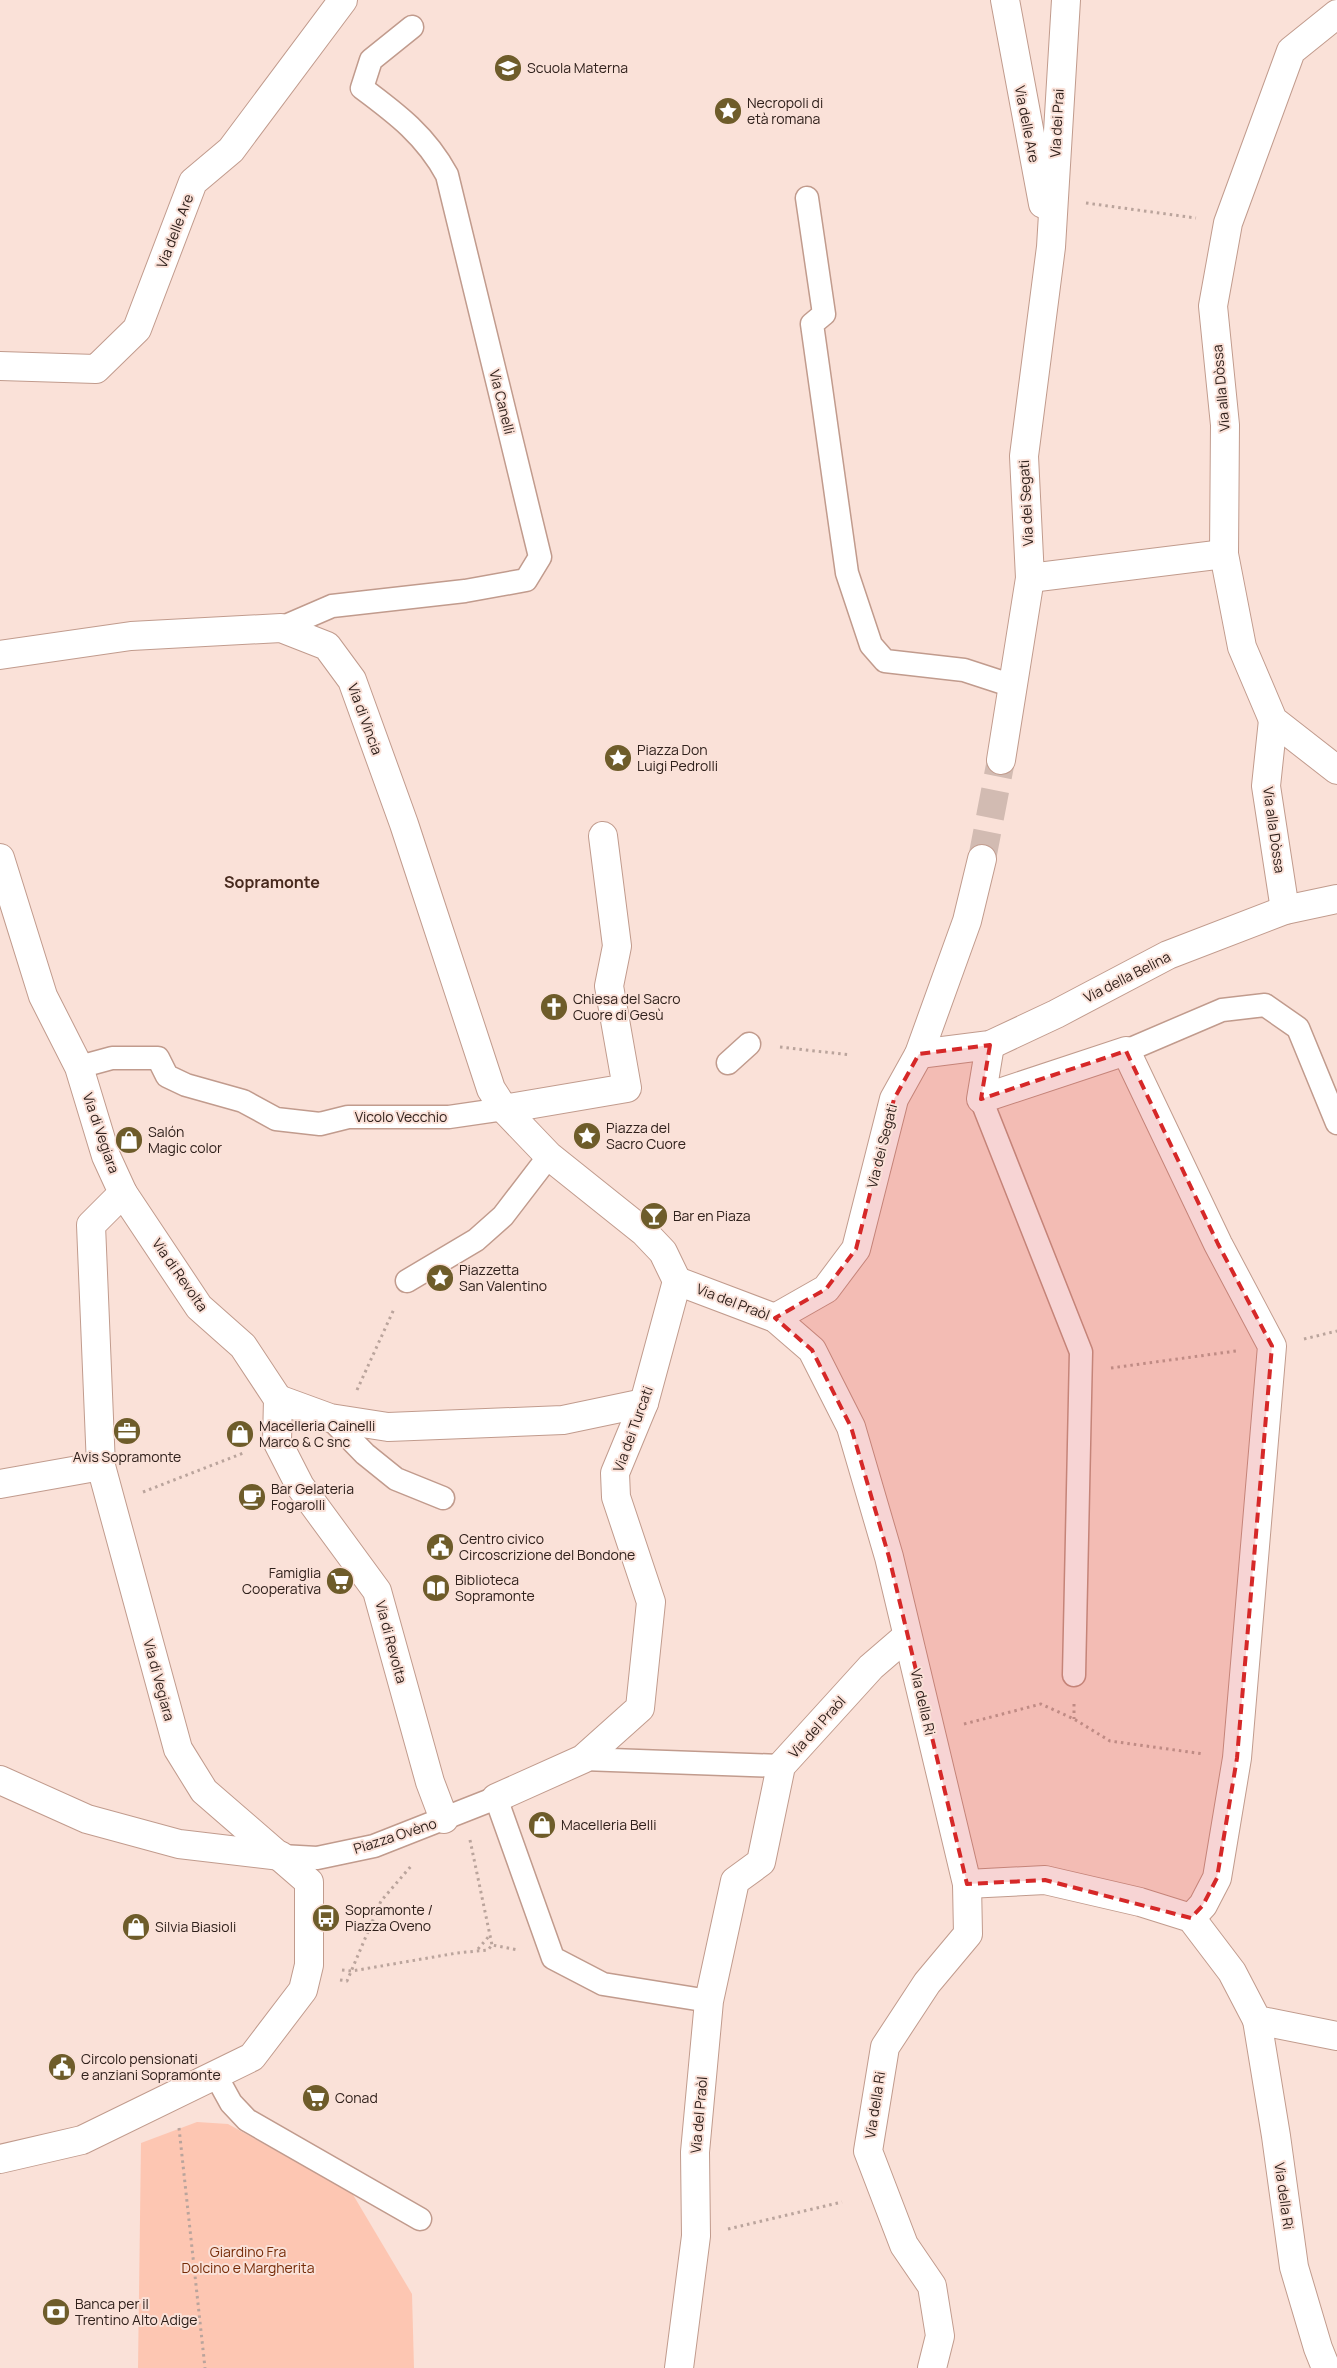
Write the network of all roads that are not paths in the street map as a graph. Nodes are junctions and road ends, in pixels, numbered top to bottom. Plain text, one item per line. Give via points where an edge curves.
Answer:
1 (342, 0) edge
2 (1005, 0) edge
3 (1066, 0) edge
4 (1337, 14) edge
5 (412, 27) dead end
6 (808, 198) dead end
7 (1051, 247) junction
8 (0, 366) edge
9 (1224, 554) junction
10 (1030, 578) junction
11 (281, 628) junction
12 (0, 655) edge
13 (1013, 686) junction
14 (1273, 720) junction
15 (1001, 760) tunnel mouth
16 (1337, 770) edge
17 (603, 836) dead end
18 (0, 858) edge
19 (982, 859) tunnel mouth
20 (5, 888) edge
21 (1337, 899) edge
22 (1285, 910) junction
23 (749, 1044) road end
24 (990, 1045) junction
25 (1126, 1051) junction
26 (919, 1054) junction
27 (728, 1063) dead end
28 (79, 1067) junction
29 (981, 1099) junction
30 (504, 1109) junction
31 (1337, 1123) edge
32 (549, 1156) junction
33 (123, 1193) junction
34 (407, 1281) road end
35 (677, 1281) junction
36 (775, 1318) junction
37 (278, 1399) junction
38 (644, 1403) junction
39 (337, 1419) junction
40 (101, 1466) junction
41 (0, 1484) edge
42 (442, 1498) dead end
43 (907, 1636) junction
44 (1074, 1675) dead end
45 (583, 1759) junction
46 (780, 1766) junction
47 (0, 1780) edge
48 (496, 1798) junction
49 (454, 1815) junction
50 (281, 1856) junction
51 (967, 1884) junction
52 (1191, 1918) junction
53 (709, 2001) junction
54 (1257, 2020) junction
55 (1337, 2036) edge
56 (206, 2079) junction
57 (0, 2159) edge
58 (420, 2219) dead end
59 (679, 2368) edge
60 (932, 2368) edge
61 (1326, 2368) edge

1 - 8 street, Via delle Are via 231,150 193,182 137,329 96,369
2 - 7 street, Via delle Are
3 - 7 street, Via dei Prai
4 - 9 street, Via alla Dòssa via 1291,51 1228,223 1213,306 1226,425
5 - 11 lane, Via Canelli via 371,60 362,88 407,122 434,152 447,175 540,557 526,580 464,591 332,606
6 - 13 lane via 824,314 812,324 847,573 871,644 885,661 964,670
7 - 10 street, Via dei Segati via 1024,456
9 - 10 street
9 - 14 street, Via alla Dòssa via 1242,647
10 - 13 street, Via dei Segati
11 - 12 street, Via di Vincia via 131,636
11 - 30 street, Via di Vincia via 327,646 352,680 404,824 491,1089
13 - 15 street, Via dei Segati
14 - 16 street, Via alla Dòssa
14 - 22 street, Via alla Dòssa via 1266,786
17 - 30 street via 618,946 609,986 626,1088
18 - 20 street, Via di Vegiara
19 - 26 street, Via dei Segati via 967,921
20 - 28 street, Via di Vegiara via 43,996
21 - 22 street, Via della Belina
22 - 24 street, Via della Belina via 1168,955
23 - 27 lane
24 - 26 street, Via della Belina
24 - 29 street
25 - 29 street
25 - 31 lane via 1222,1010 1265,1005 1298,1028
25 - 52 street via 1218,1244 1272,1346 1237,1758 1217,1878 1203,1905
26 - 36 street, Via dei Segati via 894,1099 856,1249 826,1289
28 - 30 lane, Vicolo Vecchio via 112,1058 158,1058 167,1076 186,1086 243,1101 276,1119 320,1124 348,1117 449,1117
28 - 33 street, Via di Vegiara via 106,1156
29 - 44 lane via 1081,1352
30 - 32 street
32 - 34 lane via 503,1216 476,1240
32 - 35 street via 644,1232 663,1252
33 - 37 street, Via di Revolta via 199,1307 243,1346
33 - 40 street, Via di Vegiara via 91,1225
35 - 36 street, Via del Praòl
35 - 38 street, Via dei Turcati
36 - 43 street, Via del Praòl via 812,1350 851,1427 889,1557
37 - 39 street
37 - 49 street, Via di Revolta via 278,1441 300,1486 377,1590 430,1782
38 - 39 street via 563,1420 388,1428
38 - 45 street, Via dei Turcati via 616,1473 616,1497 651,1602 640,1708
39 - 42 lane via 365,1454 396,1479
40 - 41 street
40 - 50 street, Via di Vegiara via 178,1750 204,1791
43 - 46 street, Via del Praòl via 871,1667
43 - 51 street, Via della Ri
45 - 46 lane, Via dei Turcati
45 - 48 street, Via dei Turcati
46 - 53 street, Via del Praòl via 761,1862 736,1881 733,1888
47 - 50 street via 87,1819 179,1844
48 - 49 lane, Piazza Ovèno
48 - 53 lane via 553,1958 603,1984
49 - 50 lane, Piazza Ovèno via 374,1846 317,1858
50 - 56 street via 309,1882 309,1965 303,1990 252,2057
51 - 52 street via 1045,1880 1140,1902
51 - 60 street, Via della Ri via 968,1934 927,1983 885,2047 868,2150 904,2245 932,2286 940,2336
52 - 54 street, Via della Ri via 1232,1972
53 - 59 street, Via del Praòl via 695,2152 696,2236
54 - 55 street
54 - 61 street, Via della Ri via 1294,2268
56 - 57 street via 82,2140
56 - 58 lane via 248,2120

